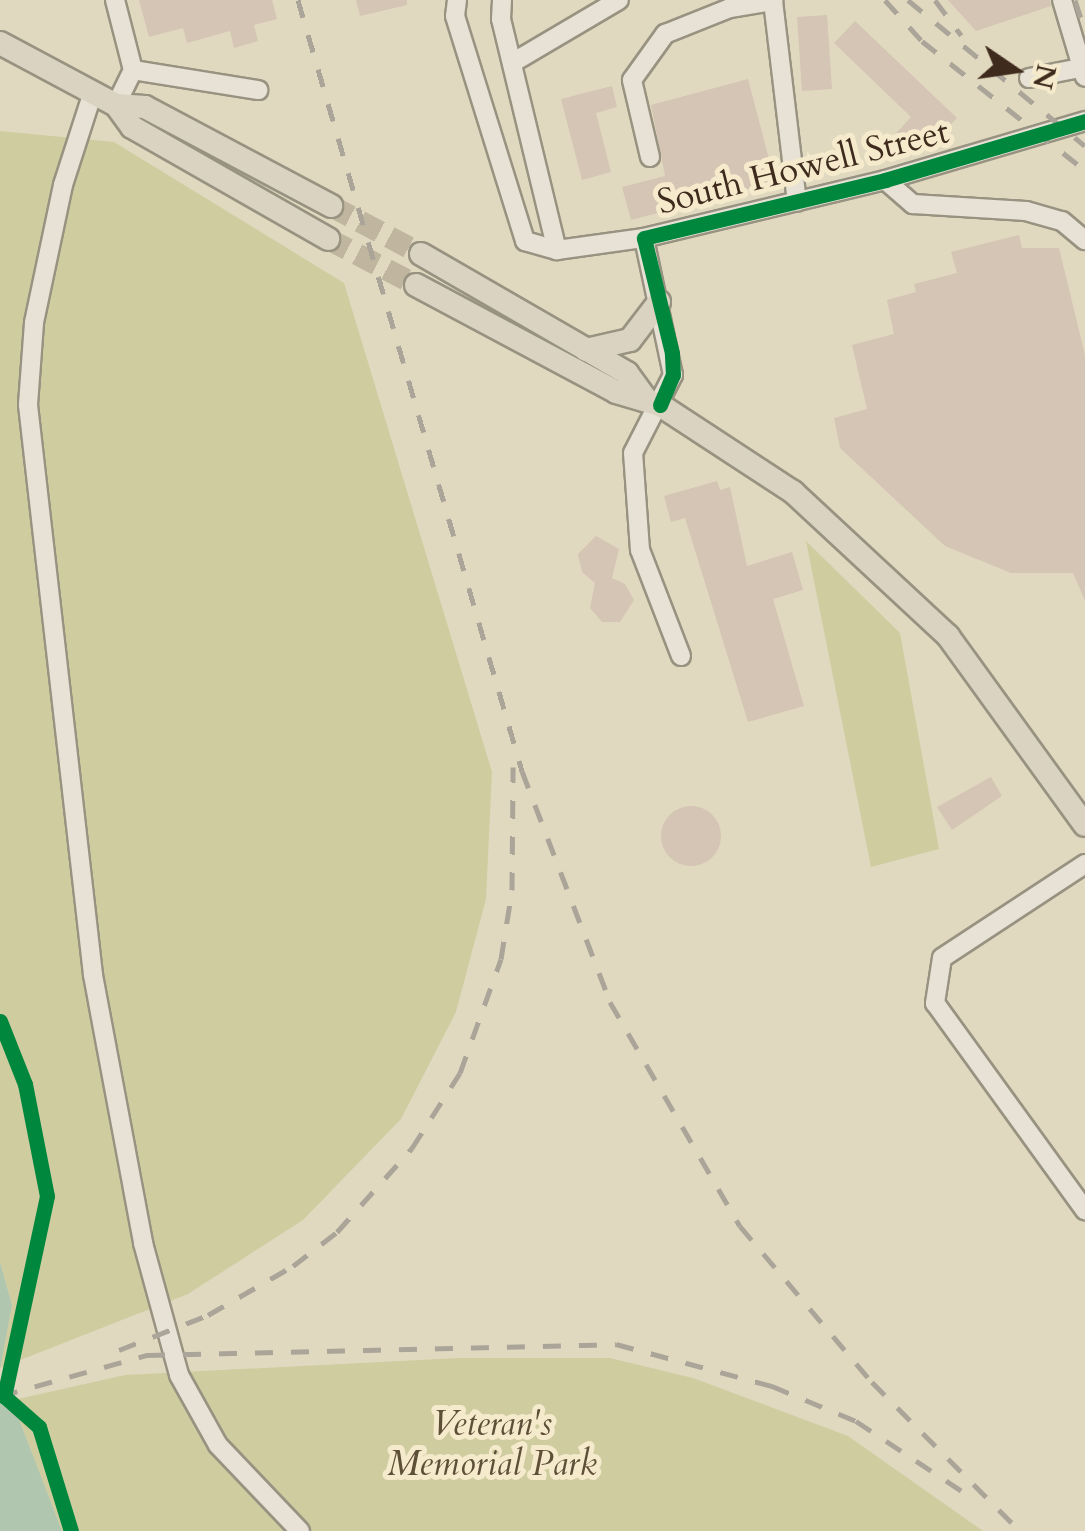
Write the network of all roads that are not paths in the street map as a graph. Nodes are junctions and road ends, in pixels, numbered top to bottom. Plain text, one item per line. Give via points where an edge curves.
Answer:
1 (115, 0) edge
2 (457, 0) edge
3 (502, 0) edge
4 (619, 0) edge
5 (1062, 0) edge
6 (0, 43) edge
7 (512, 63) junction
8 (133, 70) junction
9 (1084, 70) edge
10 (1030, 78) dead end
11 (258, 90) dead end
12 (93, 92) junction
13 (116, 105) junction
14 (1085, 121) edge
15 (650, 158) dead end
16 (886, 180) junction
17 (798, 202) junction
18 (331, 206) tunnel mouth
19 (328, 238) tunnel mouth
20 (644, 238) junction
21 (1085, 240) edge
22 (557, 250) junction
23 (421, 254) tunnel mouth
24 (416, 285) tunnel mouth
25 (659, 302) junction
26 (586, 350) junction
27 (653, 401) junction
28 (681, 656) dead end
29 (1085, 825) edge
30 (1085, 864) edge
31 (1085, 1210) edge
32 (300, 1531) edge

1 - 8 street
2 - 22 street via 461,36 525,240
3 - 7 street
4 - 7 street
5 - 9 street
6 - 12 main road
7 - 22 street
8 - 11 street
8 - 13 street
9 - 10 street
12 - 13 main road
12 - 32 street via 62,186 34,323 28,405 93,975 143,1243 180,1375 218,1445
13 - 18 main road via 145,106
13 - 19 main road via 132,127
14 - 16 street, South Howell Street
15 - 17 street via 632,80 665,34 730,8 773,1
16 - 17 street, South Howell Street
16 - 21 street via 913,204 1026,212 1062,222
17 - 20 street, South Howell Street
20 - 22 street
20 - 25 street, South Howell Street
23 - 26 main road
24 - 27 main road via 616,392
25 - 26 main road via 630,340
25 - 27 street, South Howell Street via 673,375
26 - 27 main road via 627,374
27 - 28 street, South Howell Street via 633,454 640,550
27 - 29 main road via 793,492 948,636
30 - 31 street via 942,958 935,1003

